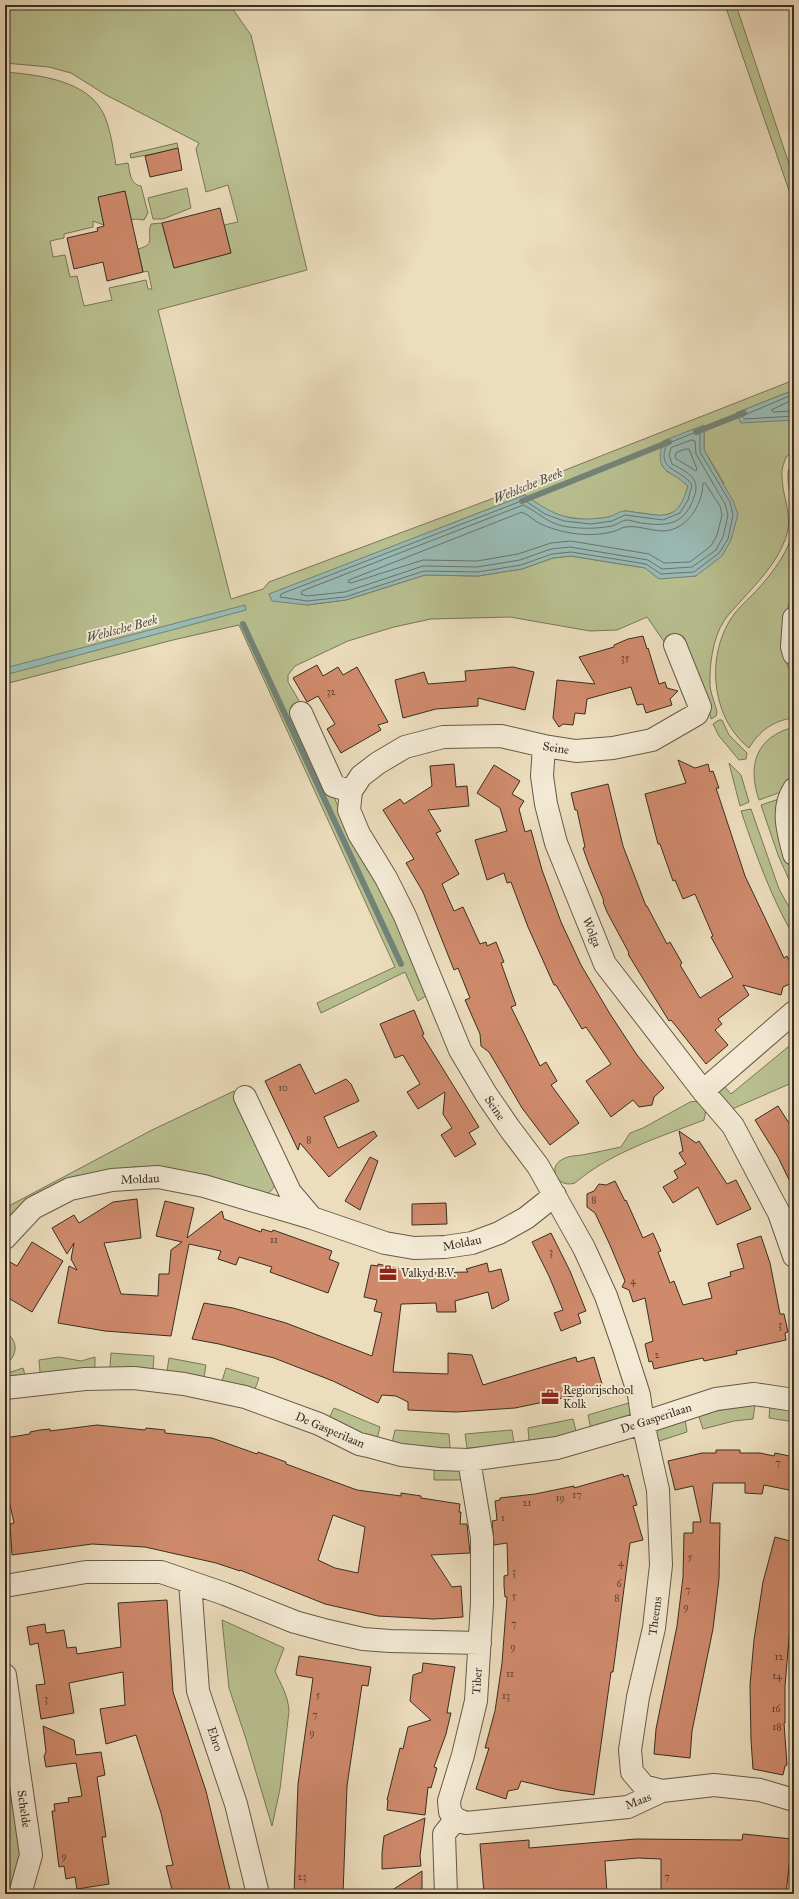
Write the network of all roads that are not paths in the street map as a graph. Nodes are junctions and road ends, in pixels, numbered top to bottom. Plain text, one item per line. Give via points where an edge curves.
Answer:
1 (794, 618) edge
2 (675, 645) dead end
3 (794, 654) edge
4 (301, 713) dead end
5 (544, 746) junction
6 (794, 789) edge
7 (351, 790) junction
8 (794, 854) edge
9 (794, 1012) edge
10 (703, 1091) junction
11 (245, 1097) dead end
12 (555, 1195) junction
13 (312, 1218) junction
14 (5, 1238) edge
15 (794, 1256) edge
16 (5, 1388) edge
17 (794, 1400) edge
18 (643, 1423) junction
19 (469, 1460) junction
20 (190, 1582) junction
21 (5, 1586) edge
22 (480, 1643) junction
23 (5, 1675) edge
24 (632, 1772) junction
25 (662, 1791) junction
26 (794, 1800) edge
27 (628, 1808) junction
28 (456, 1819) junction
29 (20, 1894) edge
30 (258, 1894) edge
31 (446, 1894) edge

1 - 3 street
2 - 5 street, Seine via 700,707 698,714 652,740 613,748 576,751
4 - 7 street via 334,786
5 - 7 street, Seine via 501,736 442,737 405,747 361,776
5 - 10 street, Wolga via 542,776 556,843 605,964
6 - 8 street via 786,808 787,828
7 - 12 street, Seine via 349,810 356,828 405,916 460,1050 486,1094 538,1166
9 - 10 street
10 - 15 street, Wolga via 733,1126 779,1213
11 - 13 street via 290,1192
12 - 13 street, Moldau via 526,1218 499,1233 472,1243 445,1247 414,1248 385,1243
12 - 18 street, Seine via 606,1296 639,1395
13 - 14 street, Moldau via 204,1186 158,1177 112,1180 70,1189 33,1208
16 - 19 street, De Gasperilaan via 85,1379 134,1378 184,1384 245,1397 319,1424 359,1444 409,1456
17 - 18 street, De Gasperilaan via 754,1394 716,1399
18 - 19 street, De Gasperilaan via 557,1448
18 - 24 street, Theems via 658,1490 661,1565 654,1628 638,1697 630,1750
19 - 22 street, Tiber via 482,1538
20 - 21 street via 161,1572 86,1572
20 - 22 street via 295,1622 363,1639
20 - 30 street, Ebro via 198,1691 236,1804
22 - 28 street, Tiber via 476,1701 449,1801 450,1812
23 - 29 street, Schelde via 30,1855
24 - 25 street via 644,1786
24 - 27 street, Theems
25 - 26 street, Maas via 728,1785 760,1790
25 - 27 street, Maas
27 - 28 street, Maas via 466,1823
28 - 31 street via 444,1834

